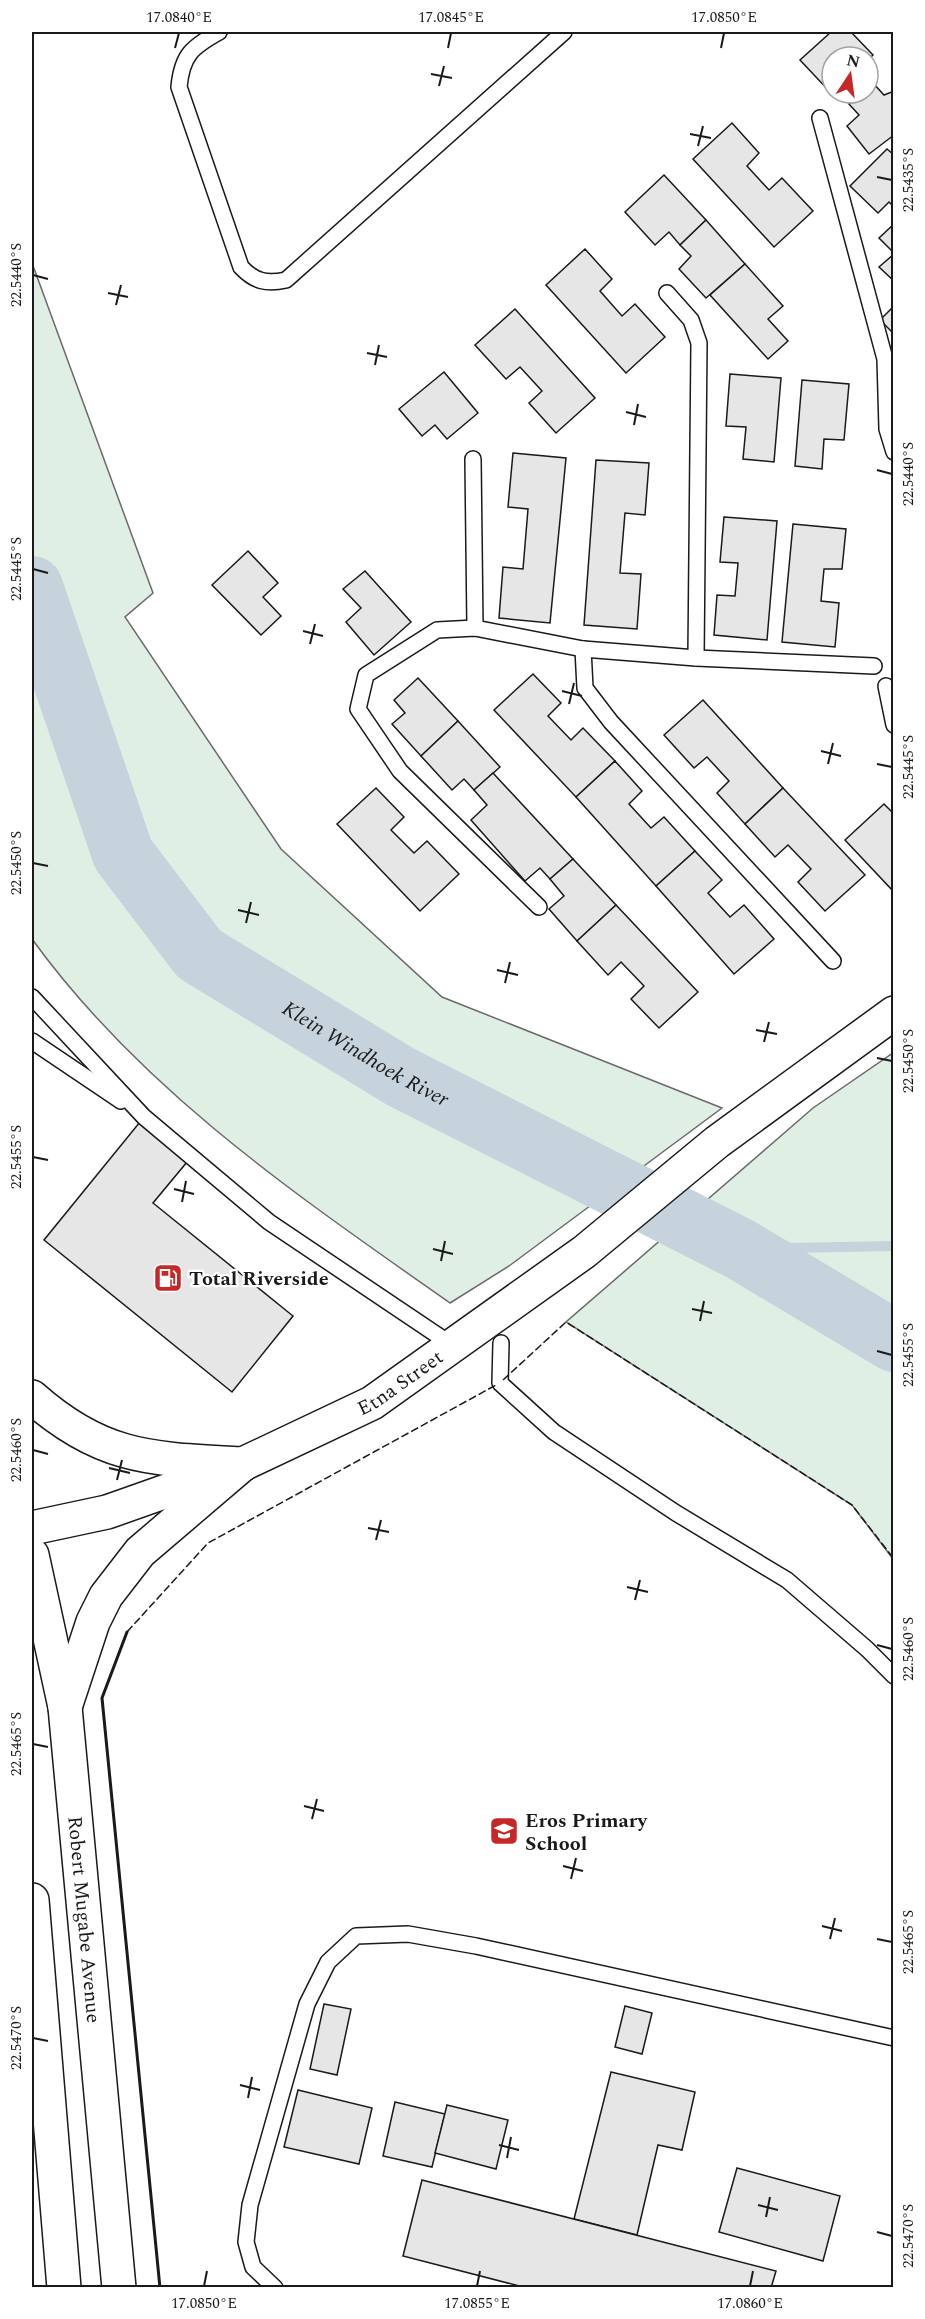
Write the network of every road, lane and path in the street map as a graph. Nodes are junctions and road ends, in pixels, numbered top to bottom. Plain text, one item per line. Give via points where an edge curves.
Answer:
1 (219, 32) edge
2 (564, 32) edge
3 (820, 118) dead end
4 (668, 293) dead end
5 (894, 453) edge
6 (473, 459) dead end
7 (475, 628) junction
8 (583, 649) junction
9 (696, 658) junction
10 (874, 666) dead end
11 (886, 686) dead end
12 (894, 725) edge
13 (539, 907) dead end
14 (833, 961) dead end
15 (32, 997) edge
16 (894, 1013) edge
17 (32, 1041) edge
18 (144, 1117) junction
19 (501, 1343) dead end
20 (452, 1345) junction
21 (32, 1397) edge
22 (243, 1464) junction
23 (32, 1528) edge
24 (32, 1555) edge
25 (894, 1676) edge
26 (65, 1707) junction
27 (32, 1900) edge
28 (894, 2038) edge
29 (64, 2288) edge
30 (119, 2288) edge
31 (275, 2288) edge

1 - 2 lane via 194,46 181,66 179,87 241,267 252,279 270,283 286,280
3 - 5 lane via 885,359 887,429
4 - 9 lane via 691,320 699,343
6 - 7 lane
7 - 8 lane
7 - 13 lane via 437,630 366,675 358,709 400,771
8 - 9 lane
8 - 14 lane via 585,688 610,722
9 - 10 lane
11 - 12 lane
15 - 18 lane
16 - 20 main road, Etna Street via 717,1142 584,1252
17 - 18 lane
18 - 20 lane via 269,1222
19 - 25 lane via 500,1383 554,1432 787,1580
20 - 22 main road, Etna Street via 372,1403
21 - 22 main road via 80,1433 119,1451 160,1460
22 - 23 main road, Etna Street via 107,1512
22 - 26 main road via 140,1552 106,1596 93,1622
24 - 26 main road, Robert Mugabe Avenue
26 - 30 main road, Robert Mugabe Avenue
27 - 29 main road
28 - 31 lane via 476,1946 408,1934 356,1936 328,1962 307,2004 250,2205 246,2242 253,2267

